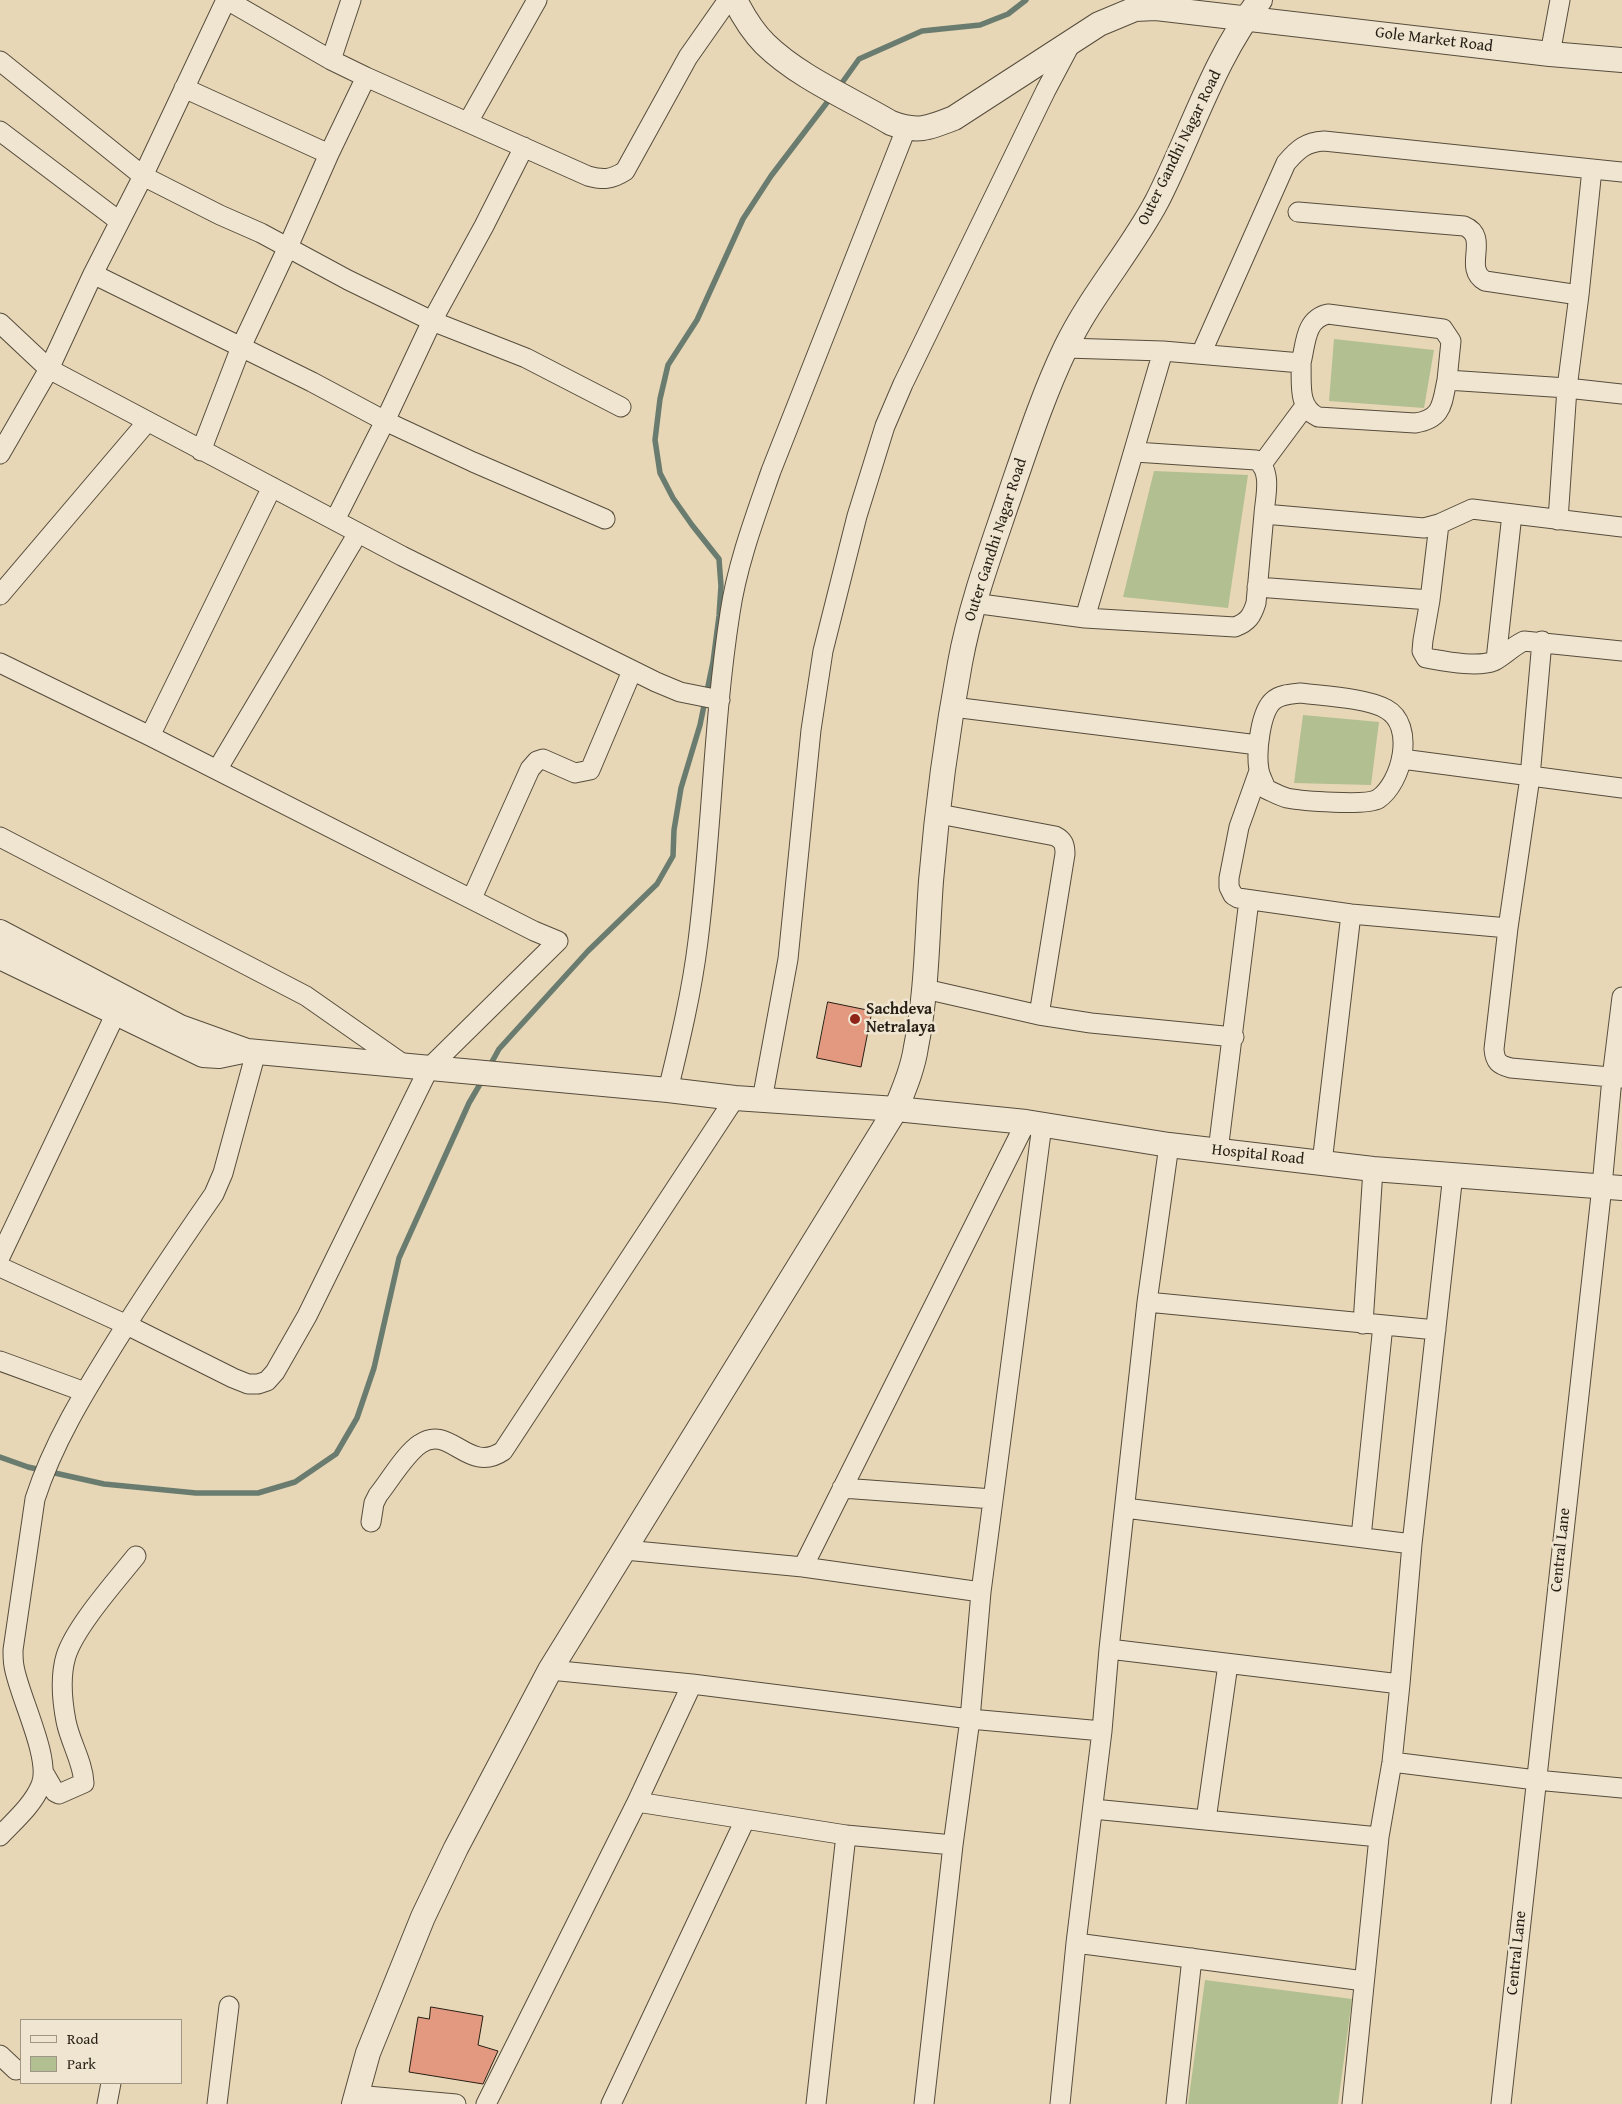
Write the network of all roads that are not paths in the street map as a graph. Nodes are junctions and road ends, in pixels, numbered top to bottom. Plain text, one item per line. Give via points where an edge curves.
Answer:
1 (226, 0) edge
2 (351, 0) edge
3 (537, 0) edge
4 (728, 0) edge
5 (735, 0) edge
6 (1560, 0) edge
7 (1157, 4) edge
8 (1252, 9) edge
9 (1072, 40) junction
10 (1550, 54) junction
11 (0, 60) edge
12 (331, 60) junction
13 (1622, 60) edge
14 (366, 77) junction
15 (184, 88) junction
16 (468, 122) junction
17 (906, 129) junction
18 (0, 131) edge
19 (524, 146) junction
20 (329, 154) junction
21 (1592, 169) junction
22 (1622, 172) edge
23 (143, 176) junction
24 (1298, 212) dead end
25 (119, 221) junction
26 (288, 247) junction
27 (93, 274) junction
28 (1579, 295) junction
29 (432, 320) junction
30 (0, 323) edge
31 (241, 347) junction
32 (1066, 348) junction
33 (1163, 351) junction
34 (1201, 354) junction
35 (1301, 363) junction
36 (49, 369) junction
37 (1447, 380) junction
38 (1567, 388) junction
39 (1622, 394) edge
40 (1305, 406) junction
41 (620, 407) dead end
42 (385, 421) junction
43 (147, 422) junction
44 (201, 451) junction
45 (1135, 452) junction
46 (0, 454) edge
47 (1262, 464) junction
48 (272, 488) junction
49 (1264, 514) junction
50 (1512, 514) junction
51 (605, 519) dead end
52 (335, 520) junction
53 (1558, 520) junction
54 (1438, 524) junction
55 (1622, 527) edge
56 (358, 533) junction
57 (1257, 587) junction
58 (0, 595) edge
59 (1430, 600) junction
60 (973, 603) junction
61 (1084, 618) junction
62 (1542, 641) junction
63 (1622, 651) edge
64 (1496, 660) junction
65 (0, 663) edge
66 (632, 671) junction
67 (715, 699) junction
68 (953, 708) junction
69 (150, 736) junction
70 (1258, 745) junction
71 (1402, 759) junction
72 (216, 770) junction
73 (1259, 770) junction
74 (1530, 777) junction
75 (1622, 788) edge
76 (939, 814) junction
77 (0, 837) edge
78 (472, 898) junction
79 (1249, 900) junction
80 (1351, 914) junction
81 (1508, 928) junction
82 (0, 932) edge
83 (0, 956) edge
84 (925, 989) junction
85 (1622, 997) edge
86 (116, 1013) junction
87 (1039, 1015) junction
88 (1234, 1037) junction
89 (251, 1051) junction
90 (428, 1068) junction
91 (1617, 1078) edge
92 (668, 1090) junction
93 (735, 1098) junction
94 (762, 1100) junction
95 (896, 1109) junction
96 (1034, 1123) junction
97 (1169, 1145) junction
98 (1218, 1151) junction
99 (1322, 1163) junction
100 (1373, 1169) junction
101 (1453, 1174) junction
102 (1612, 1187) edge
103 (0, 1257) edge
104 (0, 1267) edge
105 (1147, 1302) junction
106 (126, 1324) junction
107 (1363, 1324) junction
108 (1383, 1326) junction
109 (1436, 1330) junction
110 (0, 1361) edge
111 (84, 1392) junction
112 (842, 1488) junction
113 (993, 1499) junction
114 (1125, 1508) junction
115 (371, 1522) dead end
116 (1361, 1537) junction
117 (1412, 1544) junction
118 (625, 1550) junction
119 (136, 1556) dead end
120 (803, 1567) junction
121 (981, 1592) junction
122 (1109, 1650) junction
123 (1228, 1664) junction
124 (550, 1670) junction
125 (692, 1684) junction
126 (1400, 1684) junction
127 (970, 1719) junction
128 (1102, 1731) junction
129 (1392, 1762) junction
130 (44, 1773) junction
131 (1536, 1780) junction
132 (1622, 1788) edge
133 (637, 1802) junction
134 (1093, 1809) junction
135 (745, 1820) junction
136 (1206, 1820) junction
137 (846, 1835) junction
138 (0, 1836) edge
139 (1379, 1837) junction
140 (953, 1845) junction
141 (1076, 1942) junction
142 (1192, 1958) junction
143 (1364, 1981) junction
144 (229, 2006) dead end
145 (0, 2055) edge
146 (16, 2070) dead end
147 (111, 2084) edge
148 (355, 2100) edge
149 (107, 2104) edge
150 (217, 2104) edge
151 (456, 2104) edge
152 (486, 2104) edge
153 (611, 2104) edge
154 (816, 2104) edge
155 (924, 2104) edge
156 (1060, 2104) edge
157 (1176, 2104) edge
158 (1352, 2104) edge
159 (1501, 2104) edge

1 - 12 street
1 - 15 street
2 - 12 street
3 - 16 street
4 - 19 street via 688,57 625,171 614,178 602,180
5 - 17 street via 747,23 765,44 801,71
6 - 10 street
7 - 8 street, Gole Market Road
7 - 9 street, Gole Market Road via 1116,16
8 - 10 street, Gole Market Road
8 - 32 street, Outer Gandhi Nagar Road via 1216,74 1140,232 1090,304
9 - 17 street, Gole Market Road via 954,118 929,128
9 - 94 street via 903,384 885,426 857,516 823,651 811,730 788,959
10 - 13 street, Gole Market Road
11 - 23 street
12 - 14 street
14 - 16 street
14 - 20 street
15 - 20 street
15 - 23 street
16 - 19 street
17 - 67 street via 757,510 737,578
18 - 25 street
19 - 29 street
20 - 26 street
21 - 22 street
21 - 28 street
21 - 34 street via 1324,141 1304,145 1286,163
23 - 25 street
23 - 26 street
24 - 28 street via 1464,226 1475,234 1477,240 1475,263 1479,278
25 - 27 street
26 - 29 street
26 - 31 street
27 - 31 street
27 - 36 street
28 - 38 street
29 - 41 street via 526,358
29 - 42 street
30 - 36 street
31 - 42 street
31 - 44 street
32 - 33 street
32 - 60 street, Outer Gandhi Nagar Road via 1029,439
33 - 34 street
33 - 45 street
34 - 35 street
35 - 37 street via 1314,320 1328,314 1443,329 1451,342
35 - 40 street
36 - 43 street
36 - 46 street
37 - 38 street
37 - 40 street via 1442,407 1426,422 1415,424 1318,416
38 - 39 street
38 - 53 street
40 - 47 street
42 - 51 street
42 - 52 street
43 - 44 street
43 - 58 street
44 - 48 street
45 - 47 street via 1256,460
45 - 61 street
47 - 49 street via 1266,470
48 - 52 street
48 - 69 street
49 - 54 street via 1406,527 1424,528
49 - 57 street
50 - 53 street
50 - 54 street via 1472,509
50 - 64 street
52 - 56 street
53 - 55 street
54 - 59 street
56 - 66 street
56 - 72 street
57 - 59 street
57 - 61 street via 1252,616 1235,627
59 - 64 street via 1422,651 1426,658 1476,664
60 - 61 street
60 - 68 street, Outer Gandhi Nagar Road
62 - 63 street
62 - 64 street via 1524,641 1514,645
62 - 74 street
65 - 69 street
66 - 67 street via 680,692
66 - 78 street via 590,770 575,773 543,759 530,769
67 - 92 street via 698,943 688,1007
68 - 70 street
68 - 76 street, Outer Gandhi Nagar Road
69 - 72 street
70 - 71 street via 1265,711 1274,700 1300,693 1376,704 1389,710 1402,729
70 - 73 street
71 - 73 street via 1387,790 1377,799 1358,803 1288,798 1266,789
71 - 74 street
72 - 78 street
73 - 79 street via 1239,827 1229,878 1233,895
74 - 75 street
74 - 81 street
76 - 84 street, Outer Gandhi Nagar Road via 931,880
76 - 87 street via 1054,836 1065,845
77 - 90 street via 306,996
78 - 90 street via 558,941
79 - 80 street
79 - 88 street
80 - 81 street
80 - 99 street
81 - 91 street via 1495,1059 1500,1065 1511,1068
82 - 89 street via 180,1028
83 - 86 street
84 - 87 street
84 - 95 street, Outer Gandhi Nagar Road via 916,1049
85 - 91 street, Central Lane
86 - 89 street via 203,1055
86 - 103 street
87 - 88 street
88 - 98 street
89 - 90 street, Hospital Road
89 - 106 street via 223,1173 214,1194
90 - 92 street, Hospital Road
90 - 106 street via 307,1316 276,1372 267,1381 248,1384
91 - 102 street, Central Lane
92 - 93 street, Hospital Road
93 - 94 street, Hospital Road
93 - 115 street via 503,1451 478,1458 442,1439 434,1438 420,1444 378,1495
94 - 95 street, Hospital Road
95 - 96 street, Hospital Road
95 - 118 street, Outer Gandhi Nagar Road
96 - 97 street, Hospital Road
96 - 112 street
96 - 113 street
97 - 98 street, Hospital Road
97 - 105 street
98 - 99 street, Hospital Road
99 - 100 street, Hospital Road
100 - 101 street, Hospital Road
100 - 107 street
101 - 102 street, Hospital Road
101 - 109 street
102 - 131 street, Central Lane
104 - 106 street
105 - 107 street
105 - 114 street
106 - 111 street
107 - 108 street
108 - 109 street
108 - 116 street
109 - 117 street
110 - 111 street
111 - 130 street via 45,1470 35,1499 13,1650 14,1667
112 - 113 street
112 - 120 street
113 - 121 street
114 - 116 street
114 - 122 street
116 - 117 street
117 - 126 street
118 - 120 street
118 - 124 street, Outer Gandhi Nagar Road
119 - 130 street via 91,1614 66,1655 63,1706 84,1783 72,1790 55,1792
120 - 121 street
121 - 127 street
122 - 123 street
122 - 128 street
123 - 126 street
123 - 136 street
124 - 125 street
124 - 148 street, Outer Gandhi Nagar Road via 423,1917 368,2053
125 - 127 street
125 - 133 street
126 - 129 street
127 - 128 street
127 - 140 street
128 - 134 street
129 - 131 street
129 - 139 street
130 - 138 street via 37,1794
131 - 132 street
131 - 159 street, Central Lane
133 - 135 street
133 - 152 street
134 - 136 street
134 - 141 street
135 - 137 street
135 - 153 street
136 - 139 street
137 - 140 street
137 - 154 street
139 - 143 street
140 - 155 street
141 - 142 street
141 - 156 street
142 - 143 street
142 - 157 street
143 - 158 street
144 - 150 street
145 - 146 street
147 - 149 street
148 - 151 street

